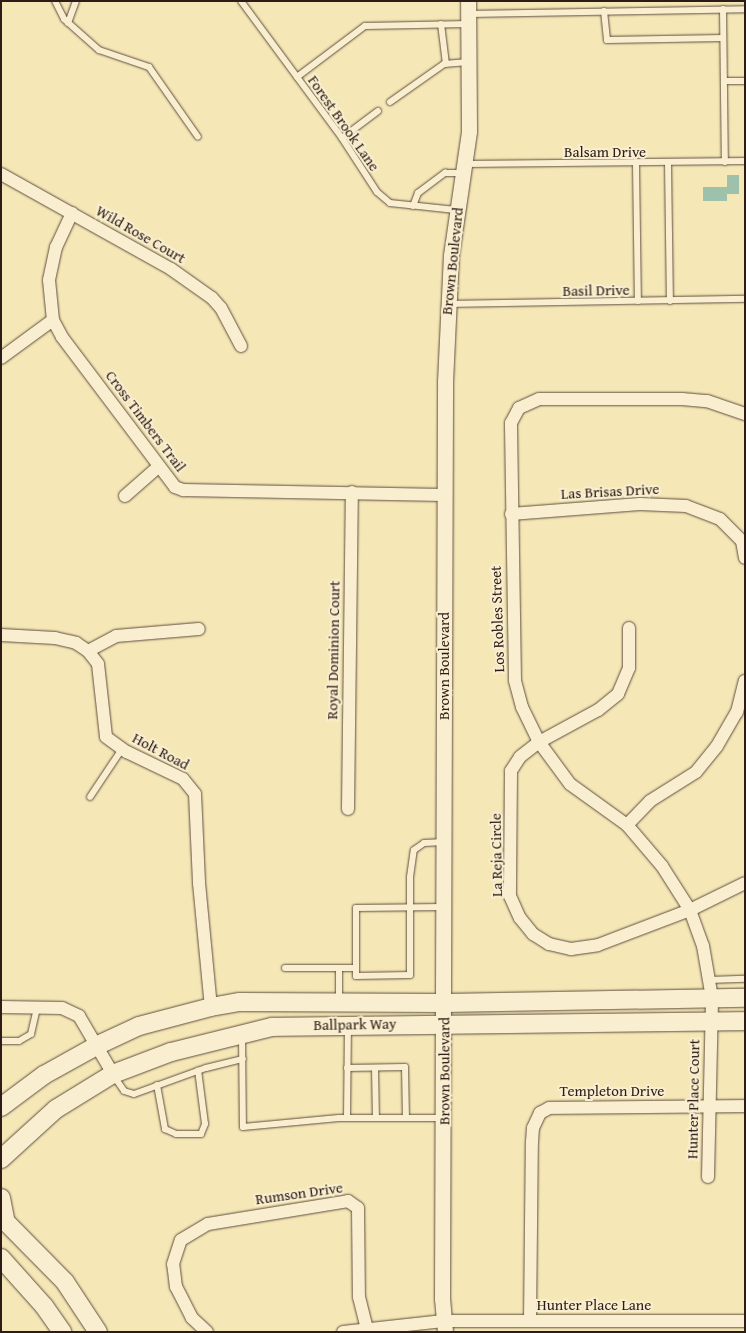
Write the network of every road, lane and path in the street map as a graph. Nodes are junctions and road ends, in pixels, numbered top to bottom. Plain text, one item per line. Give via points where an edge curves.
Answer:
1 (55, 1) edge
2 (76, 1) edge
3 (241, 1) edge
4 (723, 9) junction
5 (745, 9) edge
6 (604, 10) junction
7 (468, 13) edge
8 (68, 23) junction
9 (441, 24) junction
10 (723, 38) junction
11 (468, 62) junction
12 (446, 64) junction
13 (296, 77) junction
14 (745, 80) edge
15 (724, 81) junction
16 (390, 102) dead end
17 (378, 111) dead end
18 (198, 137) dead end
19 (342, 138) junction
20 (745, 161) edge
21 (725, 162) junction
22 (636, 164) junction
23 (668, 164) junction
24 (464, 168) junction
25 (1, 174) edge
26 (413, 206) junction
27 (457, 210) junction
28 (72, 213) junction
29 (745, 299) edge
30 (638, 301) junction
31 (670, 301) junction
32 (447, 304) junction
33 (53, 320) junction
34 (241, 346) dead end
35 (1, 358) edge
36 (745, 414) edge
37 (158, 467) junction
38 (352, 492) junction
39 (444, 495) junction
40 (125, 496) dead end
41 (511, 514) junction
42 (745, 558) edge
43 (629, 628) dead end
44 (199, 629) dead end
45 (1, 636) edge
46 (88, 651) junction
47 (745, 681) edge
48 (539, 742) junction
49 (122, 749) junction
50 (90, 797) dead end
51 (348, 808) dead end
52 (627, 825) junction
53 (444, 842) junction
54 (745, 883) edge
55 (444, 907) junction
56 (410, 908) junction
57 (690, 910) junction
58 (285, 968) dead end
59 (339, 968) junction
60 (356, 968) junction
61 (745, 979) edge
62 (709, 980) junction
63 (712, 998) junction
64 (745, 998) edge
65 (339, 1003) junction
66 (445, 1003) junction
67 (210, 1006) junction
68 (1, 1007) edge
69 (37, 1008) junction
70 (745, 1021) edge
71 (710, 1022) junction
72 (445, 1023) junction
73 (348, 1024) junction
74 (242, 1033) junction
75 (1, 1041) edge
76 (96, 1046) junction
77 (242, 1059) junction
78 (347, 1068) junction
79 (375, 1068) junction
80 (198, 1070) junction
81 (113, 1074) junction
82 (156, 1085) junction
83 (745, 1106) edge
84 (1, 1107) edge
85 (707, 1107) junction
86 (343, 1118) junction
87 (376, 1118) junction
88 (406, 1118) junction
89 (444, 1118) junction
90 (1, 1159) edge
91 (708, 1177) dead end
92 (1, 1198) edge
93 (4, 1220) edge
94 (1, 1258) edge
95 (530, 1321) junction
96 (745, 1321) edge
97 (444, 1327) edge
98 (366, 1329) junction
99 (62, 1332) edge
100 (98, 1332) edge
101 (207, 1332) edge
102 (343, 1332) edge

1 - 8 lane
2 - 8 lane
3 - 13 lane, Forest Brook Lane
4 - 5 lane
4 - 6 lane
4 - 10 lane
6 - 7 lane
6 - 10 lane via 607,40
7 - 9 lane
7 - 11 street, Brown Boulevard
8 - 18 lane via 99,50 149,67
9 - 12 lane
9 - 13 lane via 365,26
10 - 15 lane
11 - 12 lane
11 - 24 street, Brown Boulevard via 469,131
12 - 16 lane
13 - 19 lane, Forest Brook Lane
14 - 15 lane
15 - 21 lane
17 - 19 lane
19 - 26 lane, Forest Brook Lane via 377,192 390,203
20 - 21 lane, Balsam Drive
21 - 23 lane, Balsam Drive
22 - 23 lane, Balsam Drive
22 - 24 lane, Balsam Drive
22 - 30 lane
23 - 31 lane
24 - 26 lane, Balsam Drive via 445,173 418,193
24 - 27 street, Brown Boulevard
25 - 28 street, Wild Rose Court
26 - 27 lane, Forest Brook Lane
27 - 32 street, Brown Boulevard
28 - 33 street, Cross Timbers Trail via 56,247 49,280
28 - 34 street, Wild Rose Court via 171,269 212,298 221,308
29 - 31 lane, Basil Drive
30 - 31 lane, Basil Drive
30 - 32 lane, Basil Drive
32 - 39 street, Brown Boulevard
33 - 35 street
33 - 37 street, Cross Timbers Trail via 62,338
36 - 41 street, Los Robles Street via 707,401 682,399 539,399 519,408 511,423
37 - 38 street, Cross Timbers Trail via 182,490
37 - 40 street
38 - 39 street, Cross Timbers Trail
38 - 51 street, Royal Dominion Court
39 - 53 street, Brown Boulevard
41 - 42 street, Las Brisas Drive via 640,504 686,506 720,519 742,541
41 - 48 street, Los Robles Street via 512,663 522,707
43 - 48 street, La Reja Circle via 629,668 618,694 598,710
44 - 46 street via 116,636
45 - 46 street via 55,638 76,643
46 - 49 street, Holt Road via 98,664 103,732 110,742
47 - 52 street via 737,712 717,746 696,772 650,801
48 - 52 street, Los Robles Street via 570,784
48 - 57 street, La Reja Circle via 520,757 511,771 510,896 520,918 533,934 549,944 571,949 598,946
49 - 50 lane
49 - 67 street, Holt Road via 183,779 195,794
52 - 57 street, Los Robles Street via 662,866
53 - 55 street, Brown Boulevard
53 - 56 lane via 424,843 414,850
54 - 57 street, La Reja Circle
55 - 56 lane
55 - 66 street, Brown Boulevard
56 - 60 lane via 356,908
56 - 60 lane via 410,975 356,976
57 - 62 street, Los Robles Street via 703,946
58 - 59 lane
59 - 60 lane
59 - 65 lane
61 - 62 lane
62 - 63 street, Los Robles Street
63 - 64 main road, Ballpark Way
63 - 66 main road, Ballpark Way
63 - 71 street, Los Robles Street
65 - 66 main road, Ballpark Way
65 - 67 main road, Ballpark Way via 240,1002
66 - 72 street, Brown Boulevard
67 - 76 main road, Ballpark Way via 139,1026
68 - 69 street
69 - 75 lane via 31,1034 19,1041
69 - 76 street via 62,1008 79,1016
70 - 71 main road, Ballpark Way
71 - 72 main road, Ballpark Way
71 - 85 street, Hunter Place Court
72 - 73 main road, Ballpark Way
72 - 89 street, Brown Boulevard
73 - 74 main road, Ballpark Way via 293,1024
73 - 78 lane
74 - 77 lane
74 - 81 main road, Ballpark Way via 171,1052
76 - 81 street
76 - 84 main road, Ballpark Way via 44,1075
77 - 80 lane
77 - 86 lane via 243,1127
78 - 79 lane
78 - 86 lane
79 - 87 lane
79 - 88 lane via 405,1067
80 - 82 lane
80 - 82 lane via 205,1124 201,1134 176,1134 164,1129
81 - 82 lane via 130,1093
81 - 90 main road, Ballpark Way via 69,1100
83 - 85 street, Templeton Drive
85 - 91 street, Hunter Place Court
85 - 95 street, Templeton Drive via 549,1108 540,1113 533,1128 532,1142
86 - 87 lane
87 - 88 lane
88 - 89 lane
89 - 97 street, Brown Boulevard
92 - 93 main road
93 - 100 main road via 65,1282
94 - 99 main road via 44,1306
95 - 96 street, Hunter Place Lane
95 - 97 street, Hunter Place Lane
97 - 98 street, Hunter Place Lane
98 - 101 street, Rumson Drive via 359,1289 358,1208 352,1203 326,1204 208,1224 181,1240 173,1264 176,1287 192,1318
98 - 102 street, Hunter Place Lane

